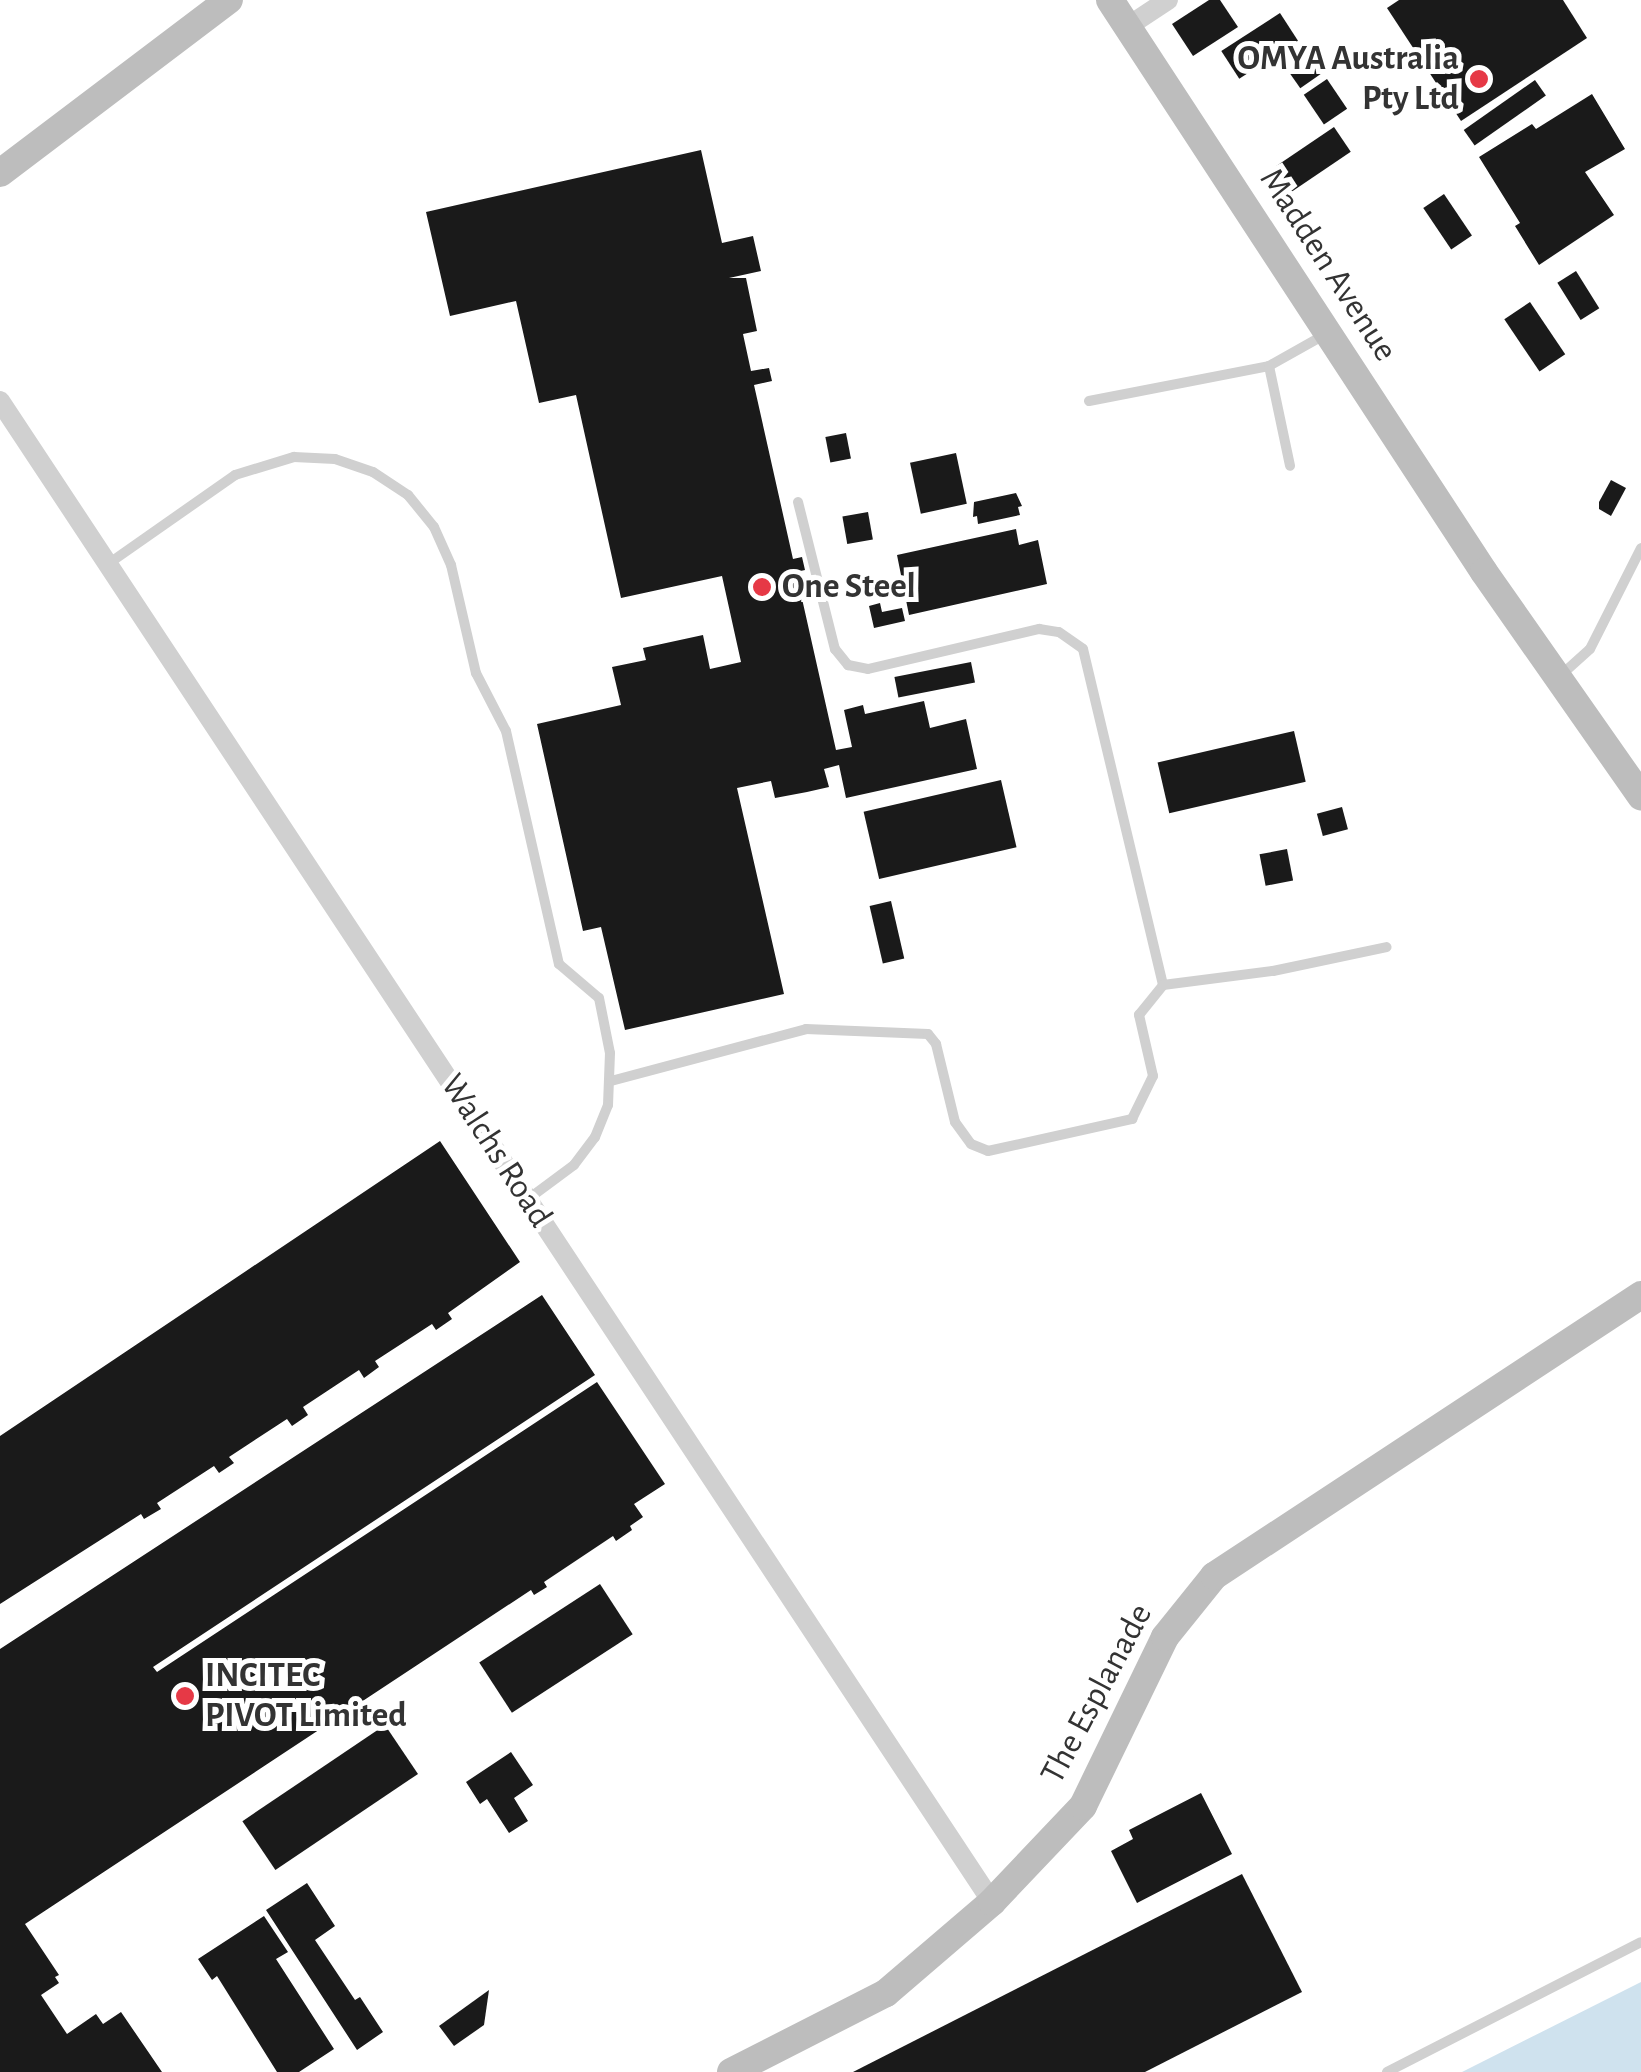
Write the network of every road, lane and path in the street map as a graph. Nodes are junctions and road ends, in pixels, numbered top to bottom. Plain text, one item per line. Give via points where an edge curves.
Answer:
1 (229, 0) edge
2 (1110, 0) edge
3 (1168, 0) edge
4 (1127, 26) junction
5 (0, 173) edge
6 (1328, 333) junction
7 (1269, 366) junction
8 (1089, 400) dead end
9 (0, 401) edge
10 (1290, 466) dead end
11 (798, 502) dead end
12 (1641, 548) edge
13 (108, 564) junction
14 (1558, 677) junction
15 (1641, 796) edge
16 (1386, 946) dead end
17 (1164, 985) junction
18 (611, 1081) junction
19 (528, 1199) junction
20 (1641, 1296) edge
21 (992, 1902) junction
22 (1641, 1942) edge
23 (731, 2072) edge
24 (1386, 2072) edge

1 - 5 street
2 - 4 street, Madden Avenue
3 - 4 street
4 - 6 street, Madden Avenue
6 - 7 lane
6 - 14 street, Madden Avenue
7 - 8 lane
7 - 10 lane
9 - 13 street, Walchs Road
11 - 17 lane via 835,649 848,665 868,669 1039,629 1068,636 1082,649
12 - 14 lane via 1590,649
13 - 18 lane via 235,475 274,460 314,456 354,464 408,496 434,527 450,565 476,673 506,732 559,964 599,998
13 - 19 street, Walchs Road
14 - 15 street
16 - 17 lane via 1273,971
17 - 18 lane via 1140,1016 1153,1076 1132,1119 988,1152 955,1122 928,1034 806,1029
18 - 19 lane via 602,1122 585,1152
19 - 21 street, Walchs Road
20 - 21 street, The Esplanade via 1214,1576 1165,1637 1083,1806
21 - 23 street, The Esplanade via 886,1993
22 - 24 lane

